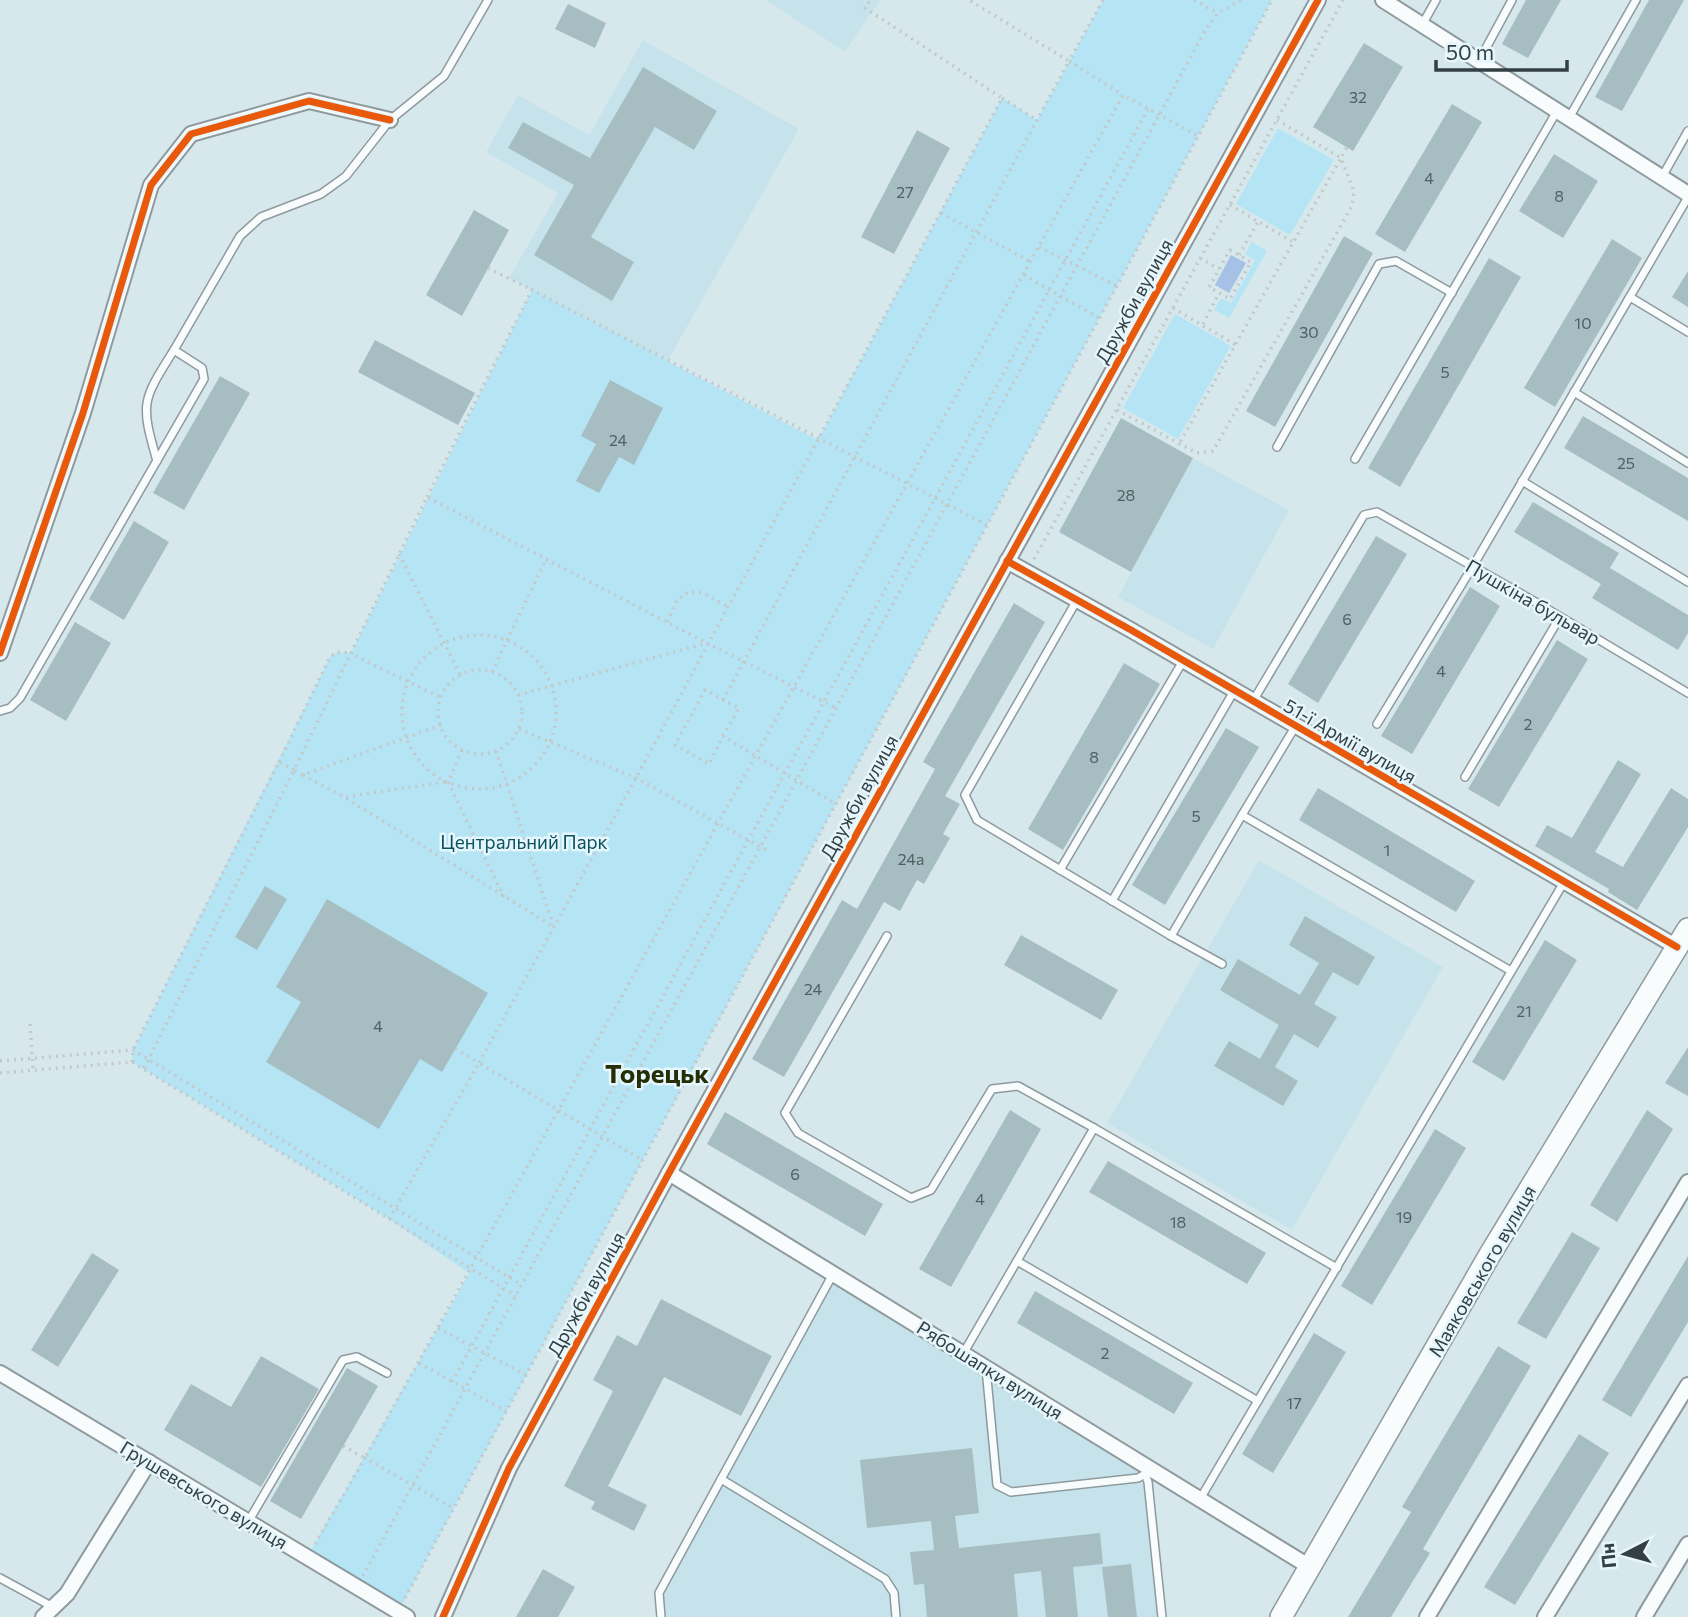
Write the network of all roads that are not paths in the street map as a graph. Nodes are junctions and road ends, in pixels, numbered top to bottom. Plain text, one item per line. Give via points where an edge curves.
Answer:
1 (488, 0) edge
2 (1318, 0) edge
3 (1382, 0) edge
4 (1436, 0) edge
5 (1512, 0) edge
6 (1636, 0) edge
7 (1422, 25) junction
8 (1479, 61) junction
9 (1563, 114) junction
10 (390, 120) junction
11 (1688, 131) edge
12 (1662, 177) junction
13 (1688, 196) edge
14 (1451, 293) junction
15 (1630, 297) junction
16 (1688, 332) edge
17 (174, 350) junction
18 (1573, 394) junction
19 (1277, 447) dead end
20 (1354, 459) dead end
21 (157, 461) junction
22 (1688, 463) edge
23 (1522, 481) junction
24 (1007, 561) junction
25 (1473, 566) junction
26 (1688, 582) edge
27 (1077, 600) junction
28 (1560, 617) junction
29 (0, 653) edge
30 (1184, 661) junction
31 (1234, 691) junction
32 (1688, 694) edge
33 (1253, 702) junction
34 (0, 711) edge
35 (1377, 724) dead end
36 (1295, 727) junction
37 (1465, 777) dead end
38 (1242, 815) junction
39 (1060, 870) junction
40 (1560, 879) junction
41 (1112, 901) junction
42 (887, 936) dead end
43 (1171, 936) junction
44 (1682, 938) edge
45 (1222, 964) dead end
46 (1511, 971) junction
47 (1094, 1128) junction
48 (670, 1173) junction
49 (1688, 1182) edge
50 (1017, 1261) junction
51 (1337, 1268) junction
52 (833, 1273) junction
53 (963, 1354) junction
54 (986, 1368) junction
55 (0, 1373) edge
56 (387, 1373) dead end
57 (1688, 1385) edge
58 (1258, 1401) junction
59 (149, 1462) junction
60 (1147, 1471) junction
61 (721, 1479) junction
62 (1199, 1499) junction
63 (248, 1522) junction
64 (1688, 1544) edge
65 (1310, 1567) junction
66 (0, 1578) edge
67 (48, 1612) edge
68 (402, 1614) edge
69 (443, 1617) edge
70 (662, 1617) edge
71 (896, 1617) edge
72 (1162, 1617) edge
73 (1281, 1617) edge
74 (1427, 1617) edge
75 (1545, 1617) edge
76 (1644, 1617) edge

1 - 10 lane via 444,76
2 - 24 street, Дружби вулиця
3 - 7 street
4 - 7 lane
5 - 8 lane
6 - 9 lane
7 - 8 street
8 - 9 street
9 - 12 street
9 - 14 lane
10 - 17 lane via 346,176 321,194 261,217 240,236
10 - 29 street via 309,101 191,134 150,185 83,413
11 - 12 lane
12 - 13 street
13 - 15 lane
14 - 19 lane via 1396,261 1379,264
14 - 20 lane
15 - 16 lane
15 - 18 lane
17 - 21 lane via 146,401 145,419
17 - 21 lane via 202,368 204,379
18 - 22 lane
18 - 23 lane
21 - 34 lane via 20,698
23 - 25 lane
23 - 26 lane
24 - 27 street, 51-ї Армії вулиця
24 - 48 street, Дружби вулиця
25 - 28 lane, Пушкіна бульвар
25 - 33 lane, Пушкіна бульвар via 1377,512 1364,515
25 - 35 lane
27 - 30 street, 51-ї Армії вулиця
27 - 39 lane via 965,795 978,820
28 - 32 lane, Пушкіна бульвар
28 - 37 lane
30 - 31 street, 51-ї Армії вулиця
30 - 39 lane
31 - 33 street, 51-ї Армії вулиця
31 - 41 lane
33 - 36 street, 51-ї Армії вулиця
36 - 38 lane
36 - 40 street, 51-ї Армії вулиця
38 - 43 lane
38 - 46 lane
39 - 41 lane
40 - 44 street, 51-ї Армії вулиця
40 - 46 lane
41 - 43 lane
42 - 47 lane via 785,1113 797,1133 911,1198 931,1190 992,1089 1018,1086
43 - 45 lane
44 - 65 main road, Маяковського вулиця via 1489,1256
46 - 51 lane
47 - 50 lane
47 - 51 lane
48 - 52 street, Рябошапки вулиця
48 - 69 street, Дружби вулиця via 509,1468
49 - 74 street
50 - 53 lane
50 - 58 lane
51 - 58 lane
52 - 53 street, Рябошапки вулиця
52 - 61 lane
53 - 54 street, Рябошапки вулиця
54 - 60 street, Рябошапки вулиця
54 - 60 lane via 997,1485 1012,1492 1138,1478
55 - 59 street, Грушевського вулиця
56 - 63 lane via 358,1357 343,1360
57 - 75 street
58 - 62 lane
59 - 63 street, Грушевського вулиця
59 - 67 street via 66,1594
60 - 62 street, Рябошапки вулиця
60 - 72 lane
61 - 70 lane via 659,1593
61 - 71 lane via 885,1579 894,1593
62 - 65 street, Рябошапки вулиця
63 - 68 street, Грушевського вулиця
64 - 76 street
65 - 73 main road, Маяковського вулиця
66 - 67 lane

